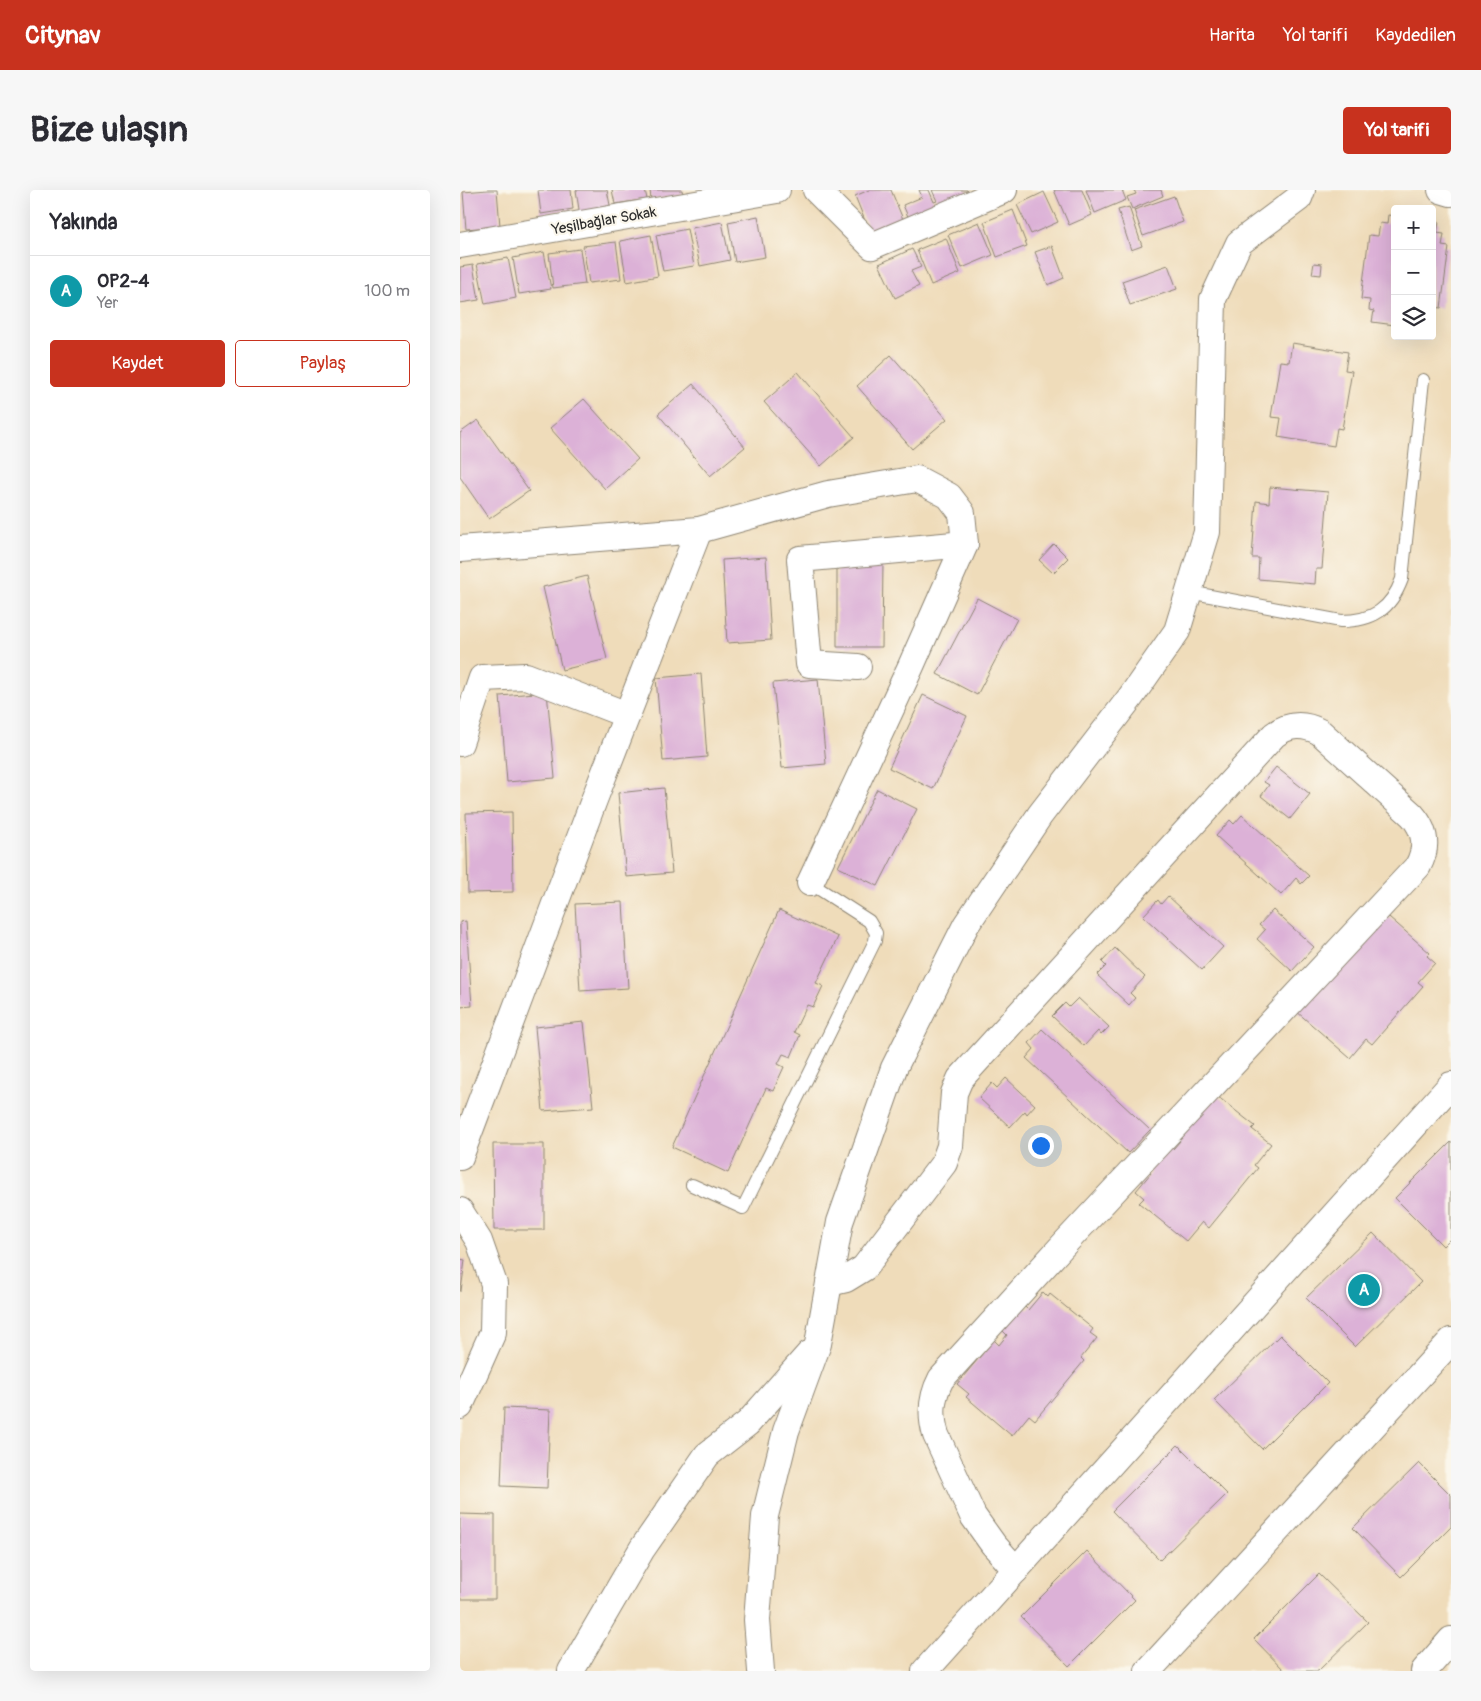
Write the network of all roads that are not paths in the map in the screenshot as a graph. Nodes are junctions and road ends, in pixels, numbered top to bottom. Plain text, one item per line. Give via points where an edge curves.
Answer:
1 (777, 190) edge
2 (816, 190) edge
3 (1004, 190) edge
4 (1302, 190) edge
5 (1441, 190) edge
6 (1451, 193) edge
7 (460, 245) edge
8 (1423, 380) dead end
9 (698, 530) junction
10 (965, 544) junction
11 (460, 549) edge
12 (1189, 592) junction
13 (858, 666) dead end
14 (627, 715) junction
15 (460, 743) edge
16 (810, 882) joint
17 (1451, 1085) edge
18 (460, 1157) edge
19 (692, 1185) dead end
20 (460, 1211) edge
21 (829, 1283) junction
22 (1451, 1342) edge
23 (818, 1344) junction
24 (460, 1406) edge
25 (1016, 1570) junction
26 (1451, 1640) edge
27 (571, 1671) edge
28 (761, 1671) edge
29 (926, 1671) edge
30 (1148, 1671) edge
31 (1424, 1671) edge

1 - 7 street, Yeşilbağlar Sokak
2 - 3 street via 872,246
4 - 12 street via 1299,198 1239,243 1213,299 1207,532
5 - 6 street
8 - 12 lane via 1402,579 1389,604 1366,618 1341,621
9 - 10 street via 828,494 917,479 949,496 962,512
9 - 11 street
9 - 14 street
10 - 13 street via 800,559 809,664
10 - 16 street
12 - 21 street via 1176,631 1130,698 1040,815 966,924 894,1068 840,1222
14 - 15 street via 526,676 482,678
14 - 18 street
16 - 19 lane via 870,920 876,933 875,941 743,1208
17 - 25 street
20 - 24 street via 479,1241 494,1284 493,1332
21 - 23 street
21 - 25 street via 846,1279 864,1268 944,1163 950,1146 954,1093 960,1079 1274,735 1283,729 1302,725 1320,732 1419,823 1424,832 1425,850 1418,866 1059,1250 939,1384 931,1411 936,1435 973,1516
22 - 30 street
23 - 27 street via 748,1423 706,1455 642,1549
23 - 28 street via 786,1431 765,1516 756,1620
25 - 29 street
26 - 31 street

